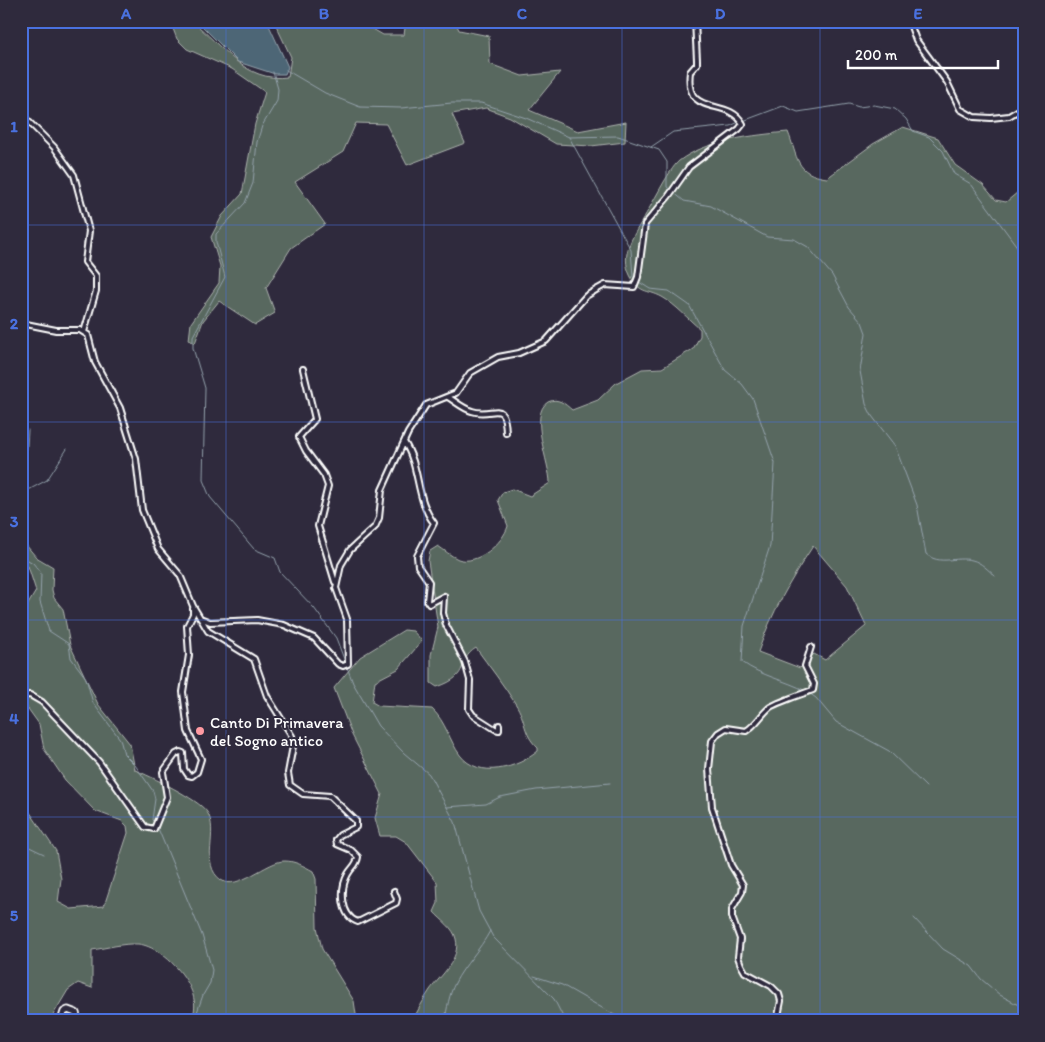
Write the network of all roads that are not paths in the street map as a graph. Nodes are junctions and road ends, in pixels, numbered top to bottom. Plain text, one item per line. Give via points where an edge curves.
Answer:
1 (694, 21) edge
2 (909, 21) edge
3 (1024, 107) edge
4 (21, 114) edge
5 (21, 322) edge
6 (84, 332) junction
7 (303, 369) dead end
8 (448, 397) junction
9 (506, 434) dead end
10 (404, 442) junction
11 (336, 584) junction
12 (192, 606) junction
13 (200, 618) junction
14 (811, 647) dead end
15 (21, 696) edge
16 (499, 725) dead end
17 (394, 891) dead end
18 (61, 1021) edge
19 (78, 1021) edge
20 (777, 1021) edge

1 - 8 street via 697,64 690,72 693,98 735,113 743,124 689,166 645,224 636,284 629,288 605,285 586,296 546,341 519,353 498,356 465,378 456,393
2 - 3 street via 916,40 947,82 960,109 974,118 991,118 1009,116
4 - 6 street via 71,168 77,183 89,231 85,262 96,276 96,291
5 - 6 street via 41,328
6 - 12 street via 88,335 95,362 120,408 136,459 142,510 158,550 180,574
7 - 11 street via 315,419 302,433 300,442 324,474 328,486 318,526
8 - 9 street via 474,412 495,410 501,413 507,421
8 - 10 street via 426,405
10 - 11 street via 382,490 375,527 350,550 341,565
10 - 16 street via 412,454 426,513 434,523 418,556 418,566 429,582 428,604 444,596 446,624 470,680 469,709 472,715 495,729 499,730
11 - 13 street via 348,626 349,658 348,664 343,666 335,662 314,638 284,625 257,620 210,622
12 - 13 street
12 - 15 street via 193,614 187,626 189,655 183,692 188,731 201,759 200,766 197,772 188,775 184,769 183,753 180,752 168,764 163,777 167,797 154,828 145,826 99,762 42,702 30,695
13 - 17 street via 208,631 254,659 267,696 292,736 290,785 303,794 330,796 356,822 356,828 340,834 336,840 336,844 358,857 357,864 348,874 343,897 345,912 351,920 358,922 396,903
14 - 20 street via 805,666 814,684 813,690 770,707 754,727 746,731 726,728 718,733 712,741 709,768 714,818 731,865 743,885 732,908 740,939 740,965 745,972 766,982 780,994
18 - 19 main road via 61,1016 68,1010 76,1013

